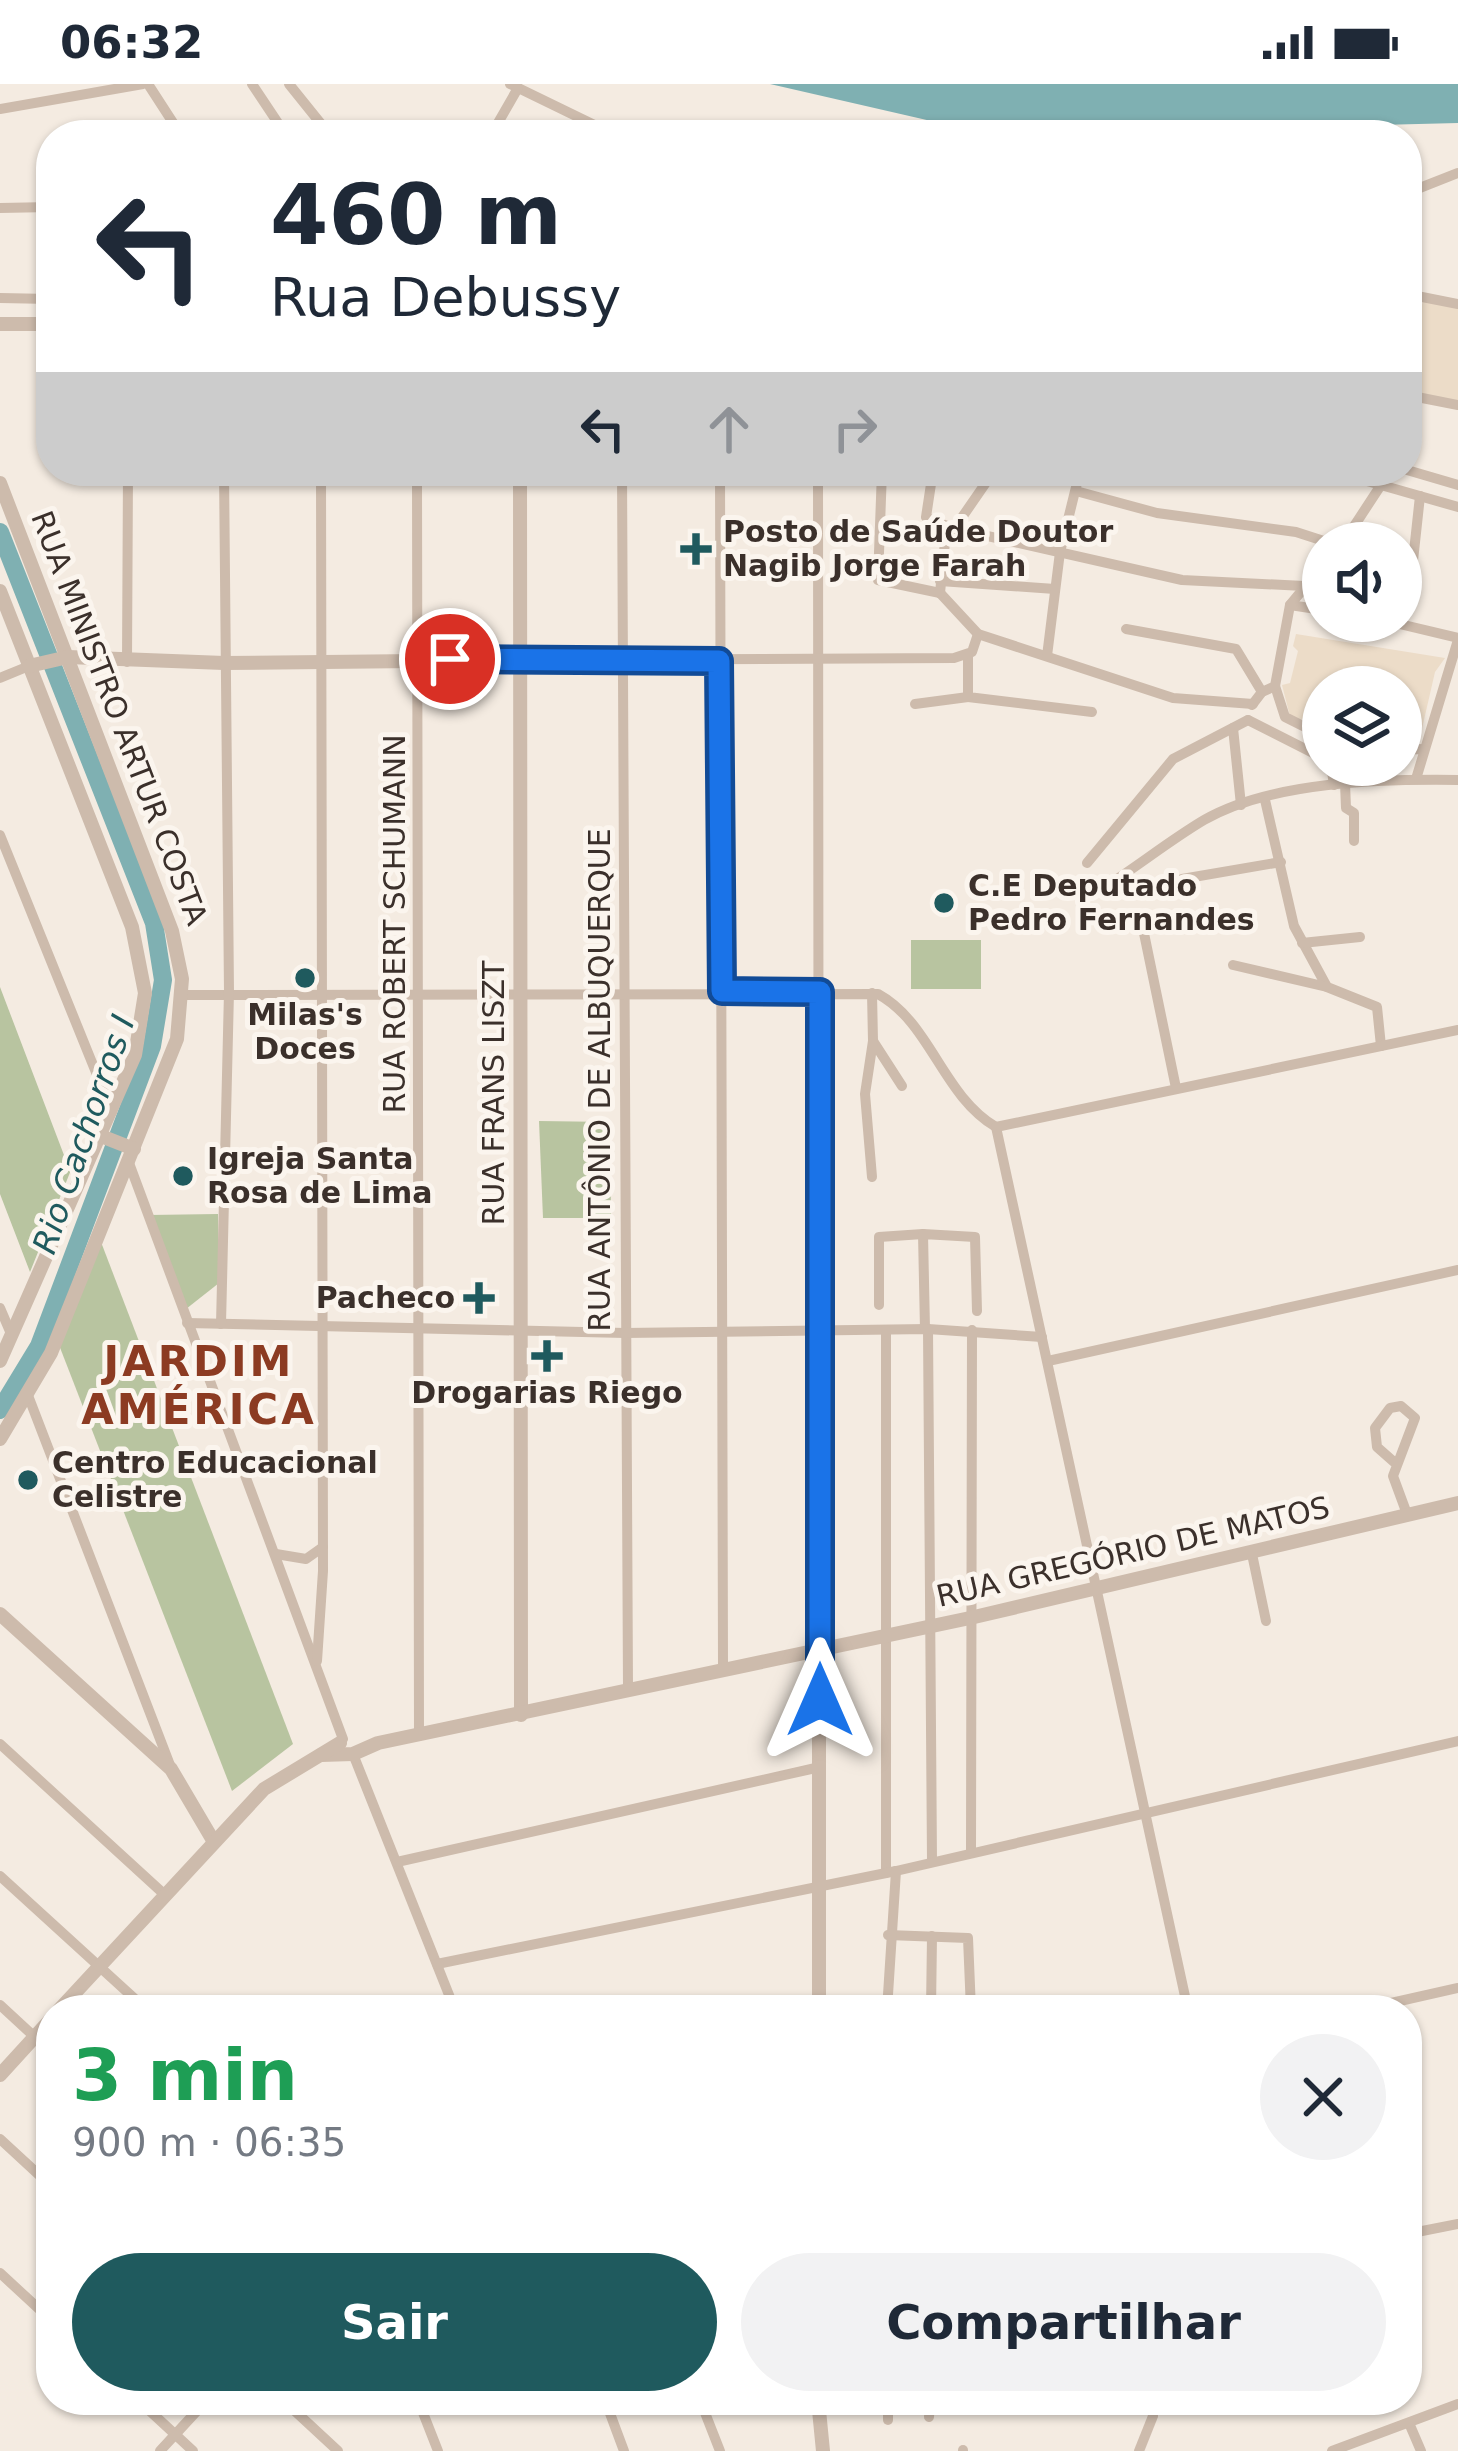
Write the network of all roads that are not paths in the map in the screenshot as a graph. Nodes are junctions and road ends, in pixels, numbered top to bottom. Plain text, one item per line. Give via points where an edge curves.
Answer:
1 (146, 84) edge
2 (252, 84) edge
3 (514, 86) edge
4 (298, 87) edge
5 (0, 109) edge
6 (171, 120) edge
7 (276, 120) edge
8 (320, 120) edge
9 (498, 120) edge
10 (584, 120) edge
11 (1458, 173) edge
12 (1422, 187) edge
13 (36, 207) edge
14 (0, 208) edge
15 (1422, 297) edge
16 (0, 298) edge
17 (36, 299) edge
18 (1458, 304) edge
19 (0, 324) edge
20 (36, 324) edge
21 (1422, 398) edge
22 (1458, 405) edge
23 (1422, 474) edge
24 (0, 483) edge
25 (1458, 485) edge
26 (128, 486) edge
27 (224, 486) edge
28 (321, 486) edge
29 (417, 486) edge
30 (520, 486) edge
31 (622, 486) edge
32 (720, 486) edge
33 (818, 486) edge
34 (881, 486) edge
35 (931, 486) edge
36 (983, 486) edge
37 (1077, 486) edge
38 (1381, 486) edge
39 (1385, 486) edge
40 (1076, 491) junction
41 (1420, 496) junction
42 (1458, 507) edge
43 (1357, 522) edge
44 (1417, 522) edge
45 (952, 528) junction
46 (1302, 534) edge
47 (1060, 553) junction
48 (1302, 586) edge
49 (940, 587) junction
50 (1302, 589) edge
51 (1055, 590) junction
52 (0, 591) edge
53 (1290, 605) junction
54 (1302, 607) edge
55 (1126, 629) dead end
56 (1422, 630) edge
57 (978, 634) junction
58 (1458, 639) edge
59 (968, 656) junction
60 (1047, 656) junction
61 (64, 658) junction
62 (418, 660) junction
63 (520, 660) junction
64 (622, 660) junction
65 (322, 661) junction
66 (719, 661) junction
67 (127, 662) junction
68 (224, 662) junction
69 (819, 662) junction
70 (33, 665) junction
71 (0, 678) edge
72 (1275, 686) junction
73 (1262, 692) junction
74 (968, 698) junction
75 (915, 704) dead end
76 (1253, 704) junction
77 (1092, 712) dead end
78 (1248, 720) junction
79 (1302, 726) edge
80 (1233, 728) junction
81 (1302, 747) edge
82 (1423, 749) joint
83 (1422, 753) edge
84 (1422, 779) edge
85 (1458, 780) edge
86 (1330, 786) edge
87 (1340, 786) edge
88 (1265, 800) junction
89 (1241, 806) junction
90 (0, 835) edge
91 (1354, 841) dead end
92 (1087, 862) dead end
93 (1281, 862) junction
94 (1182, 879) dead end
95 (1097, 892) dead end
96 (1140, 914) dead end
97 (1360, 937) dead end
98 (1302, 943) junction
99 (1233, 965) dead end
100 (1327, 987) junction
101 (722, 991) junction
102 (229, 992) junction
103 (820, 992) junction
104 (324, 993) junction
105 (872, 993) junction
106 (420, 994) junction
107 (521, 994) junction
108 (623, 994) junction
109 (183, 995) junction
110 (1458, 1030) edge
111 (873, 1041) junction
112 (1381, 1046) junction
113 (902, 1086) dead end
114 (1176, 1088) junction
115 (112, 1112) junction
116 (996, 1126) junction
117 (105, 1138) junction
118 (130, 1153) junction
119 (872, 1178) dead end
120 (923, 1234) junction
121 (1458, 1270) edge
122 (879, 1305) dead end
123 (0, 1308) edge
124 (977, 1311) dead end
125 (187, 1323) junction
126 (221, 1324) junction
127 (322, 1329) junction
128 (422, 1329) junction
129 (521, 1329) junction
130 (926, 1329) junction
131 (886, 1330) junction
132 (973, 1330) junction
133 (821, 1331) junction
134 (722, 1332) junction
135 (625, 1333) junction
136 (12, 1336) junction
137 (1042, 1337) junction
138 (0, 1361) edge
139 (1048, 1361) junction
140 (29, 1398) junction
141 (11, 1424) junction
142 (40, 1428) junction
143 (0, 1439) edge
144 (1394, 1462) junction
145 (1458, 1503) edge
146 (1407, 1514) junction
147 (323, 1547) junction
148 (276, 1554) junction
149 (1252, 1554) junction
150 (1096, 1588) junction
151 (0, 1614) edge
152 (970, 1618) junction
153 (1266, 1621) dead end
154 (927, 1628) junction
155 (887, 1636) junction
156 (819, 1650) junction
157 (317, 1660) junction
158 (723, 1667) junction
159 (628, 1689) junction
160 (521, 1715) junction
161 (418, 1736) junction
162 (1458, 1742) edge
163 (348, 1743) junction
164 (0, 1744) edge
165 (820, 1767) junction
166 (171, 1768) junction
167 (1146, 1816) junction
168 (214, 1842) junction
169 (971, 1851) junction
170 (932, 1861) junction
171 (397, 1862) junction
172 (891, 1872) junction
173 (0, 1876) edge
174 (820, 1887) junction
175 (165, 1895) junction
176 (889, 1935) junction
177 (932, 1936) junction
178 (437, 1964) junction
179 (98, 1967) junction
180 (1458, 1988) edge
181 (73, 1995) edge
182 (131, 1995) edge
183 (449, 1995) edge
184 (819, 1995) edge
185 (887, 1995) edge
186 (932, 1995) edge
187 (971, 1995) edge
188 (1185, 1995) edge
189 (1422, 1996) edge
190 (0, 2005) edge
191 (34, 2037) joint
192 (0, 2075) edge
193 (0, 2139) edge
194 (36, 2172) edge
195 (1458, 2224) edge
196 (1422, 2231) edge
197 (0, 2273) edge
198 (36, 2306) edge
199 (1458, 2404) edge
200 (155, 2415) edge
201 (193, 2415) edge
202 (299, 2415) edge
203 (424, 2415) edge
204 (610, 2415) edge
205 (706, 2415) edge
206 (819, 2415) edge
207 (888, 2415) edge
208 (1153, 2416) dead end
209 (888, 2420) dead end
210 (1409, 2423) junction
211 (176, 2434) junction
212 (160, 2451) edge
213 (193, 2451) edge
214 (338, 2451) edge
215 (438, 2451) edge
216 (624, 2451) edge
217 (720, 2451) edge
218 (823, 2451) edge
219 (1139, 2451) edge
220 (1332, 2451) edge
221 (1421, 2451) edge

1 - 5 street
1 - 6 street
2 - 7 street
3 - 9 street
3 - 10 street
4 - 8 street
11 - 12 street
13 - 14 street
15 - 18 street
16 - 17 street
19 - 20 street
21 - 22 street
23 - 25 street
24 - 61 street, RUA MINISTRO ARTUR COSTA
26 - 67 street
27 - 68 street
28 - 65 street
29 - 62 street, RUA ROBERT SCHUMANN
30 - 63 street, RUA FRANS LISZT
31 - 64 street, RUA ANTÔNIO DE ALBUQUERQUE
32 - 66 street
33 - 69 street
34 - 49 street via 878,580
35 - 45 street via 926,517
36 - 45 street
37 - 40 street
38 - 43 street
39 - 41 street
40 - 46 street via 1157,513
40 - 47 street
41 - 42 street
41 - 44 street
45 - 47 street
45 - 49 street
47 - 48 street via 1208,584
47 - 51 street
49 - 51 street
49 - 57 street
50 - 53 street
51 - 60 street
52 - 70 street, RUA MINISTRO ARTUR COSTA
53 - 54 street
53 - 72 street
55 - 73 street via 1236,649
56 - 58 street
57 - 59 street
57 - 60 street
58 - 82 street
59 - 69 street
59 - 74 street
60 - 76 street via 1173,698
61 - 67 street
61 - 70 street
61 - 109 street, RUA MINISTRO ARTUR COSTA via 172,931
62 - 63 street
62 - 65 street
62 - 106 street, RUA ROBERT SCHUMANN
63 - 64 street
63 - 107 street, RUA FRANS LISZT
64 - 66 street
64 - 108 street, RUA ANTÔNIO DE ALBUQUERQUE
65 - 68 street
65 - 104 street
66 - 69 street
66 - 101 street
67 - 68 street
68 - 102 street
69 - 103 street
70 - 71 street
70 - 115 street, RUA MINISTRO ARTUR COSTA via 142,961 141,1030
72 - 73 street
72 - 79 street via 1285,717
73 - 76 street
74 - 75 street
74 - 77 street
76 - 78 street
78 - 80 street
78 - 81 street
80 - 89 street
80 - 92 street via 1173,759
82 - 83 street
84 - 85 street
86 - 88 street
87 - 91 street via 1354,813
88 - 89 street
88 - 93 street
89 - 95 street via 1207,819
90 - 115 street
93 - 94 street
93 - 98 street
96 - 114 street
97 - 98 street
98 - 100 street
99 - 100 street
100 - 112 street via 1378,1007
101 - 103 street
101 - 108 street
101 - 134 street
102 - 104 street
102 - 109 street
102 - 126 street
103 - 105 street
103 - 133 street
104 - 106 street
104 - 127 street
105 - 111 street
105 - 116 street via 903,1011 960,1100
106 - 107 street
106 - 128 street, RUA ROBERT SCHUMANN
107 - 108 street
107 - 129 street, RUA FRANS LISZT
108 - 135 street, RUA ANTÔNIO DE ALBUQUERQUE
109 - 118 street, RUA MINISTRO ARTUR COSTA via 177,1039
110 - 112 street
111 - 113 street
111 - 119 street via 865,1094
112 - 114 street
114 - 116 street
115 - 117 street, RUA MINISTRO ARTUR COSTA
116 - 137 street
117 - 118 street
117 - 136 street, RUA MINISTRO ARTUR COSTA
118 - 125 street
118 - 140 street, RUA MINISTRO ARTUR COSTA
120 - 122 street via 879,1237
120 - 124 street via 975,1237
120 - 130 street
121 - 139 street
123 - 136 street
125 - 126 street
125 - 148 street
126 - 127 street
127 - 128 street
127 - 147 street
128 - 129 street
128 - 161 street, RUA ROBERT SCHUMANN
129 - 135 street
129 - 160 street, RUA FRANS LISZT
130 - 131 street
130 - 132 street
130 - 154 street
131 - 133 street
131 - 155 street
132 - 137 street
132 - 152 street
133 - 134 street
133 - 156 street
134 - 135 street
134 - 158 street
135 - 159 street, RUA ANTÔNIO DE ALBUQUERQUE
136 - 138 street, RUA MINISTRO ARTUR COSTA
137 - 139 street
139 - 150 street
140 - 141 street, RUA MINISTRO ARTUR COSTA
140 - 142 street
141 - 142 street
141 - 143 street, RUA MINISTRO ARTUR COSTA
142 - 166 street
144 - 144 street via 1415,1418 1401,1406 1375,1428 1377,1447
144 - 146 street
145 - 146 street, RUA GREGÓRIO DE MATOS
146 - 149 street, RUA GREGÓRIO DE MATOS
147 - 148 street via 305,1559
147 - 157 street
148 - 157 street
149 - 150 street, RUA GREGÓRIO DE MATOS
149 - 153 street
150 - 152 street, RUA GREGÓRIO DE MATOS
150 - 167 street
151 - 166 street
152 - 154 street, RUA GREGÓRIO DE MATOS
152 - 169 street
154 - 155 street, RUA GREGÓRIO DE MATOS
154 - 170 street
155 - 156 street, RUA GREGÓRIO DE MATOS
155 - 172 street
156 - 158 street, RUA GREGÓRIO DE MATOS
156 - 165 street
157 - 163 street
158 - 159 street, RUA GREGÓRIO DE MATOS
159 - 160 street, RUA GREGÓRIO DE MATOS
160 - 161 street, RUA GREGÓRIO DE MATOS
161 - 163 street, RUA GREGÓRIO DE MATOS
162 - 167 street
163 - 168 street, RUA GREGÓRIO DE MATOS via 275,1779
163 - 171 street
164 - 175 street
165 - 171 street
165 - 174 street
166 - 168 street
167 - 169 street
167 - 188 street
168 - 175 street
169 - 170 street
170 - 172 street
171 - 178 street
172 - 174 street
172 - 176 street
173 - 179 street
174 - 178 street
174 - 184 street
175 - 179 street
176 - 177 street
176 - 185 street
177 - 186 street
177 - 187 street via 960,1935 971,1944
178 - 183 street
179 - 181 street
179 - 182 street
180 - 189 street
190 - 191 street
191 - 192 street
193 - 194 street
195 - 196 street
197 - 198 street
199 - 210 street
200 - 211 street
201 - 211 street
202 - 214 street
203 - 215 street
204 - 216 street
205 - 217 street
206 - 218 street
207 - 209 street
208 - 219 street
210 - 220 street
210 - 221 street
211 - 212 street
211 - 213 street

